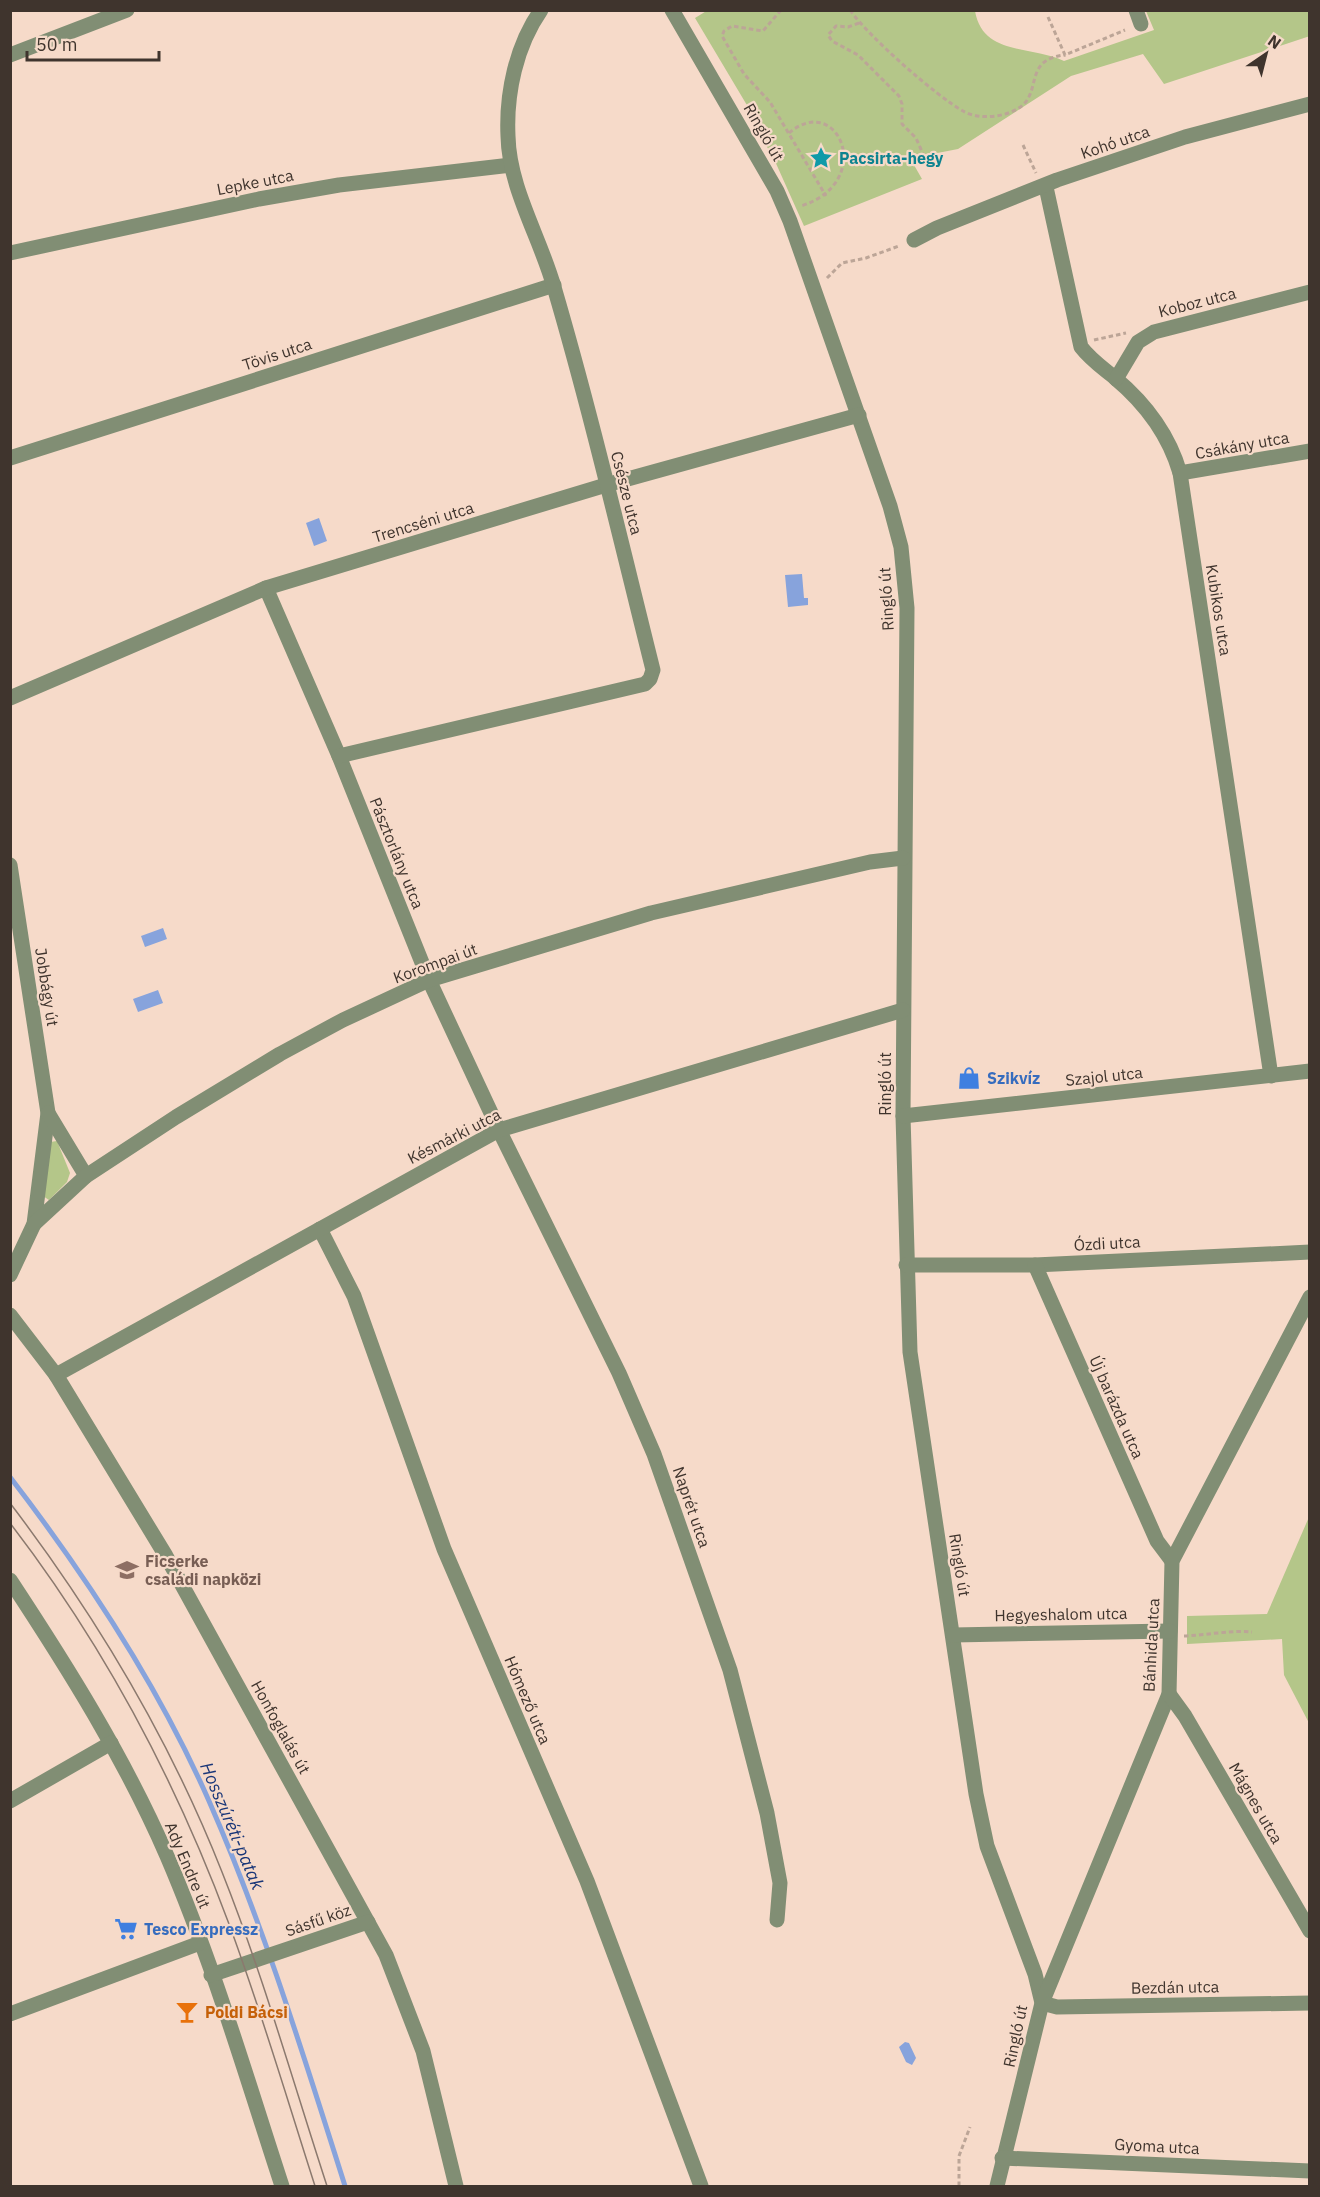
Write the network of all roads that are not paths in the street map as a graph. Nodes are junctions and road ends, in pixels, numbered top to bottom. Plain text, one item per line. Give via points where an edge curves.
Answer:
1 (127, 10) edge
2 (541, 10) edge
3 (672, 10) edge
4 (10, 55) edge
5 (1310, 104) edge
6 (510, 165) junction
7 (1046, 187) junction
8 (914, 240) road end
9 (10, 253) edge
10 (554, 285) junction
11 (1310, 292) edge
12 (1116, 379) junction
13 (859, 415) junction
14 (1310, 452) edge
15 (10, 458) edge
16 (1180, 473) junction
17 (606, 485) junction
18 (266, 588) junction
19 (10, 698) edge
20 (339, 756) junction
21 (903, 858) junction
22 (10, 865) edge
23 (429, 980) junction
24 (903, 1010) junction
25 (1310, 1071) edge
26 (1271, 1076) junction
27 (48, 1113) junction
28 (903, 1116) junction
29 (499, 1130) junction
30 (86, 1176) junction
31 (34, 1224) junction
32 (320, 1229) junction
33 (1310, 1252) edge
34 (1035, 1265) junction
35 (906, 1266) junction
36 (10, 1275) edge
37 (1310, 1298) edge
38 (10, 1315) edge
39 (56, 1375) junction
40 (1172, 1561) junction
41 (10, 1580) edge
42 (1170, 1630) junction
43 (953, 1635) junction
44 (1169, 1694) junction
45 (111, 1743) junction
46 (10, 1801) edge
47 (777, 1920) dead end
48 (368, 1922) junction
49 (1310, 1931) edge
50 (200, 1943) junction
51 (212, 1975) junction
52 (1042, 2003) junction
53 (1310, 2003) edge
54 (10, 2014) edge
55 (1002, 2158) junction
56 (1310, 2171) edge
57 (282, 2187) edge
58 (456, 2187) edge
59 (701, 2187) edge
60 (997, 2187) edge

1 - 4 street
2 - 6 street, Csésze utca via 511,81
3 - 13 street, Ringló út via 786,211
5 - 7 street, Kohó utca via 1185,137
6 - 9 street, Lepke utca via 305,191
6 - 10 street, Csésze utca
7 - 8 street, Kohó utca
7 - 12 street, Kubikos utca via 1080,343 1096,364
10 - 15 street, Tövis utca
10 - 17 street, Csésze utca
11 - 12 street, Koboz utca via 1154,332 1138,342
12 - 16 street, Kubikos utca via 1165,435
13 - 17 street, Trencséni utca
13 - 21 street, Ringló út via 901,547 906,608
14 - 16 street, Csákány utca
16 - 26 street, Kubikos utca
17 - 18 street, Trencséni utca
17 - 20 street, Csésze utca via 653,669 650,679 645,684
18 - 19 street, Trencséni utca
18 - 20 street, Pásztorlány utca
20 - 23 street, Pásztorlány utca
21 - 23 street, Korompai út via 870,862 651,913
21 - 24 street, Ringló út
22 - 27 street, Jobbágy út
23 - 29 street, Pásztorlány utca
23 - 30 street, Korompai út via 280,1054
24 - 28 street, Ringló út
24 - 29 street, Késmárki utca
25 - 26 street, Szajol utca
26 - 28 street, Szajol utca
27 - 30 street, Jobbágy út
27 - 31 street, Jobbágy út
28 - 35 street, Ringló út
29 - 32 street, Késmárki utca
29 - 47 street, Naprét utca via 619,1372 658,1464 730,1670 767,1813 780,1883
30 - 31 street, Korompai út
31 - 36 street, Jobbágy út
32 - 39 street, Késmárki utca
32 - 59 street, Hómező utca via 354,1296 444,1550 587,1881
33 - 34 street, Ózdi utca
34 - 35 street, Ózdi utca
34 - 40 street, Új barázda utca via 1157,1541
35 - 43 street, Ringló út via 910,1352
37 - 40 street, Bánhida utca
38 - 39 street, Honfoglalás út
39 - 48 street, Honfoglalás út via 166,1556
40 - 42 street, Bánhida utca
41 - 45 street, Ady Endre út
42 - 43 street, Hegyeshalom utca
42 - 44 street, Bánhida utca
43 - 52 street, Ringló út via 987,1846
44 - 49 street, Mágnes utca
44 - 52 street, Bánhida utca
45 - 46 street
45 - 50 street, Ady Endre út via 167,1856
48 - 51 street, Sásfű köz
48 - 58 street, Honfoglalás út via 403,1994 423,2051
50 - 51 street, Ady Endre út
50 - 54 street
51 - 57 street, Ady Endre út
52 - 53 street, Bezdán utca via 1057,2007
52 - 55 street, Ringló út
55 - 56 street, Gyoma utca
55 - 60 street, Ringló út

